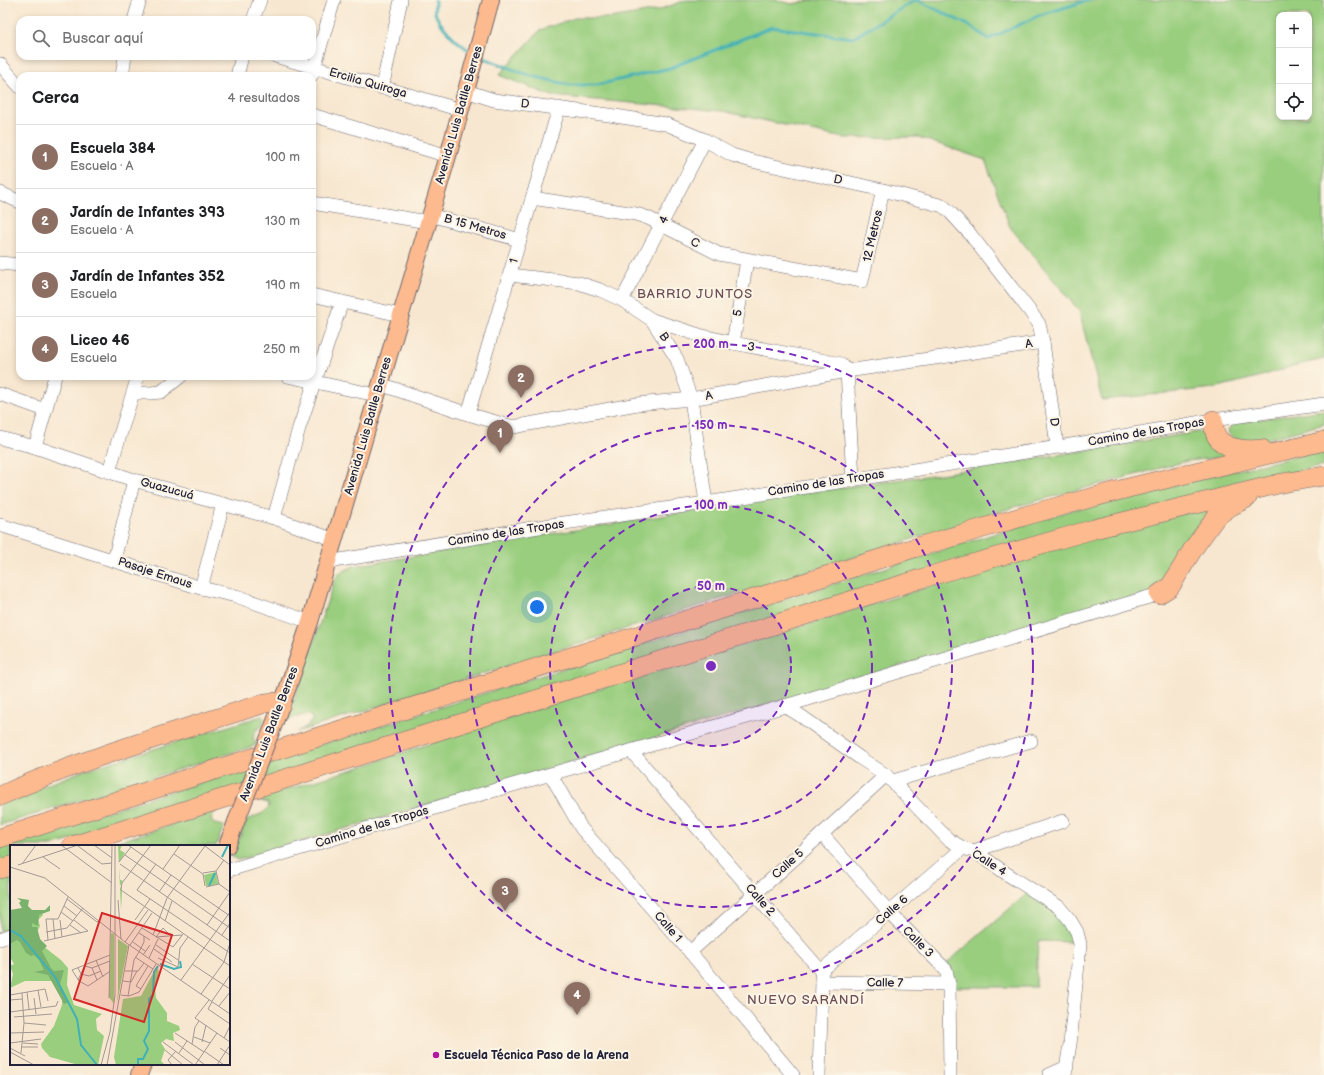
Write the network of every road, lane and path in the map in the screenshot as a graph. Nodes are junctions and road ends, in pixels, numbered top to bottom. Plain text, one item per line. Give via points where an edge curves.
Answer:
1 (140, 0) edge
2 (260, 0) edge
3 (334, 0) edge
4 (401, 0) edge
5 (491, 0) edge
6 (135, 16) edge
7 (254, 16) edge
8 (124, 60) edge
9 (241, 60) edge
10 (284, 60) edge
11 (0, 64) edge
12 (122, 72) edge
13 (238, 72) edge
14 (313, 72) edge
15 (316, 73) edge
16 (16, 82) edge
17 (382, 88) junction
18 (466, 91) junction
19 (559, 108) junction
20 (461, 110) junction
21 (316, 116) edge
22 (705, 140) junction
23 (448, 156) junction
24 (883, 190) junction
25 (0, 193) edge
26 (532, 198) junction
27 (16, 200) edge
28 (316, 203) edge
29 (429, 218) junction
30 (662, 225) junction
31 (520, 240) junction
32 (747, 260) junction
33 (0, 262) edge
34 (16, 264) edge
35 (510, 275) junction
36 (862, 281) joint
37 (316, 297) edge
38 (622, 300) junction
39 (342, 302) junction
40 (400, 315) junction
41 (652, 320) junction
42 (1043, 342) junction
43 (733, 343) junction
44 (847, 372) junction
45 (316, 376) edge
46 (54, 380) edge
47 (137, 380) edge
48 (176, 380) edge
49 (305, 380) edge
50 (314, 382) junction
51 (378, 390) junction
52 (133, 393) junction
53 (0, 394) edge
54 (691, 399) junction
55 (1324, 404) edge
56 (45, 410) junction
57 (468, 414) junction
58 (1213, 420) junction
59 (0, 438) edge
60 (1324, 441) edge
61 (1057, 446) junction
62 (35, 447) junction
63 (1295, 448) junction
64 (109, 471) junction
65 (1324, 476) edge
66 (853, 479) junction
67 (134, 480) junction
68 (1282, 483) junction
69 (706, 503) junction
70 (223, 504) junction
71 (274, 518) junction
72 (0, 525) edge
73 (335, 540) junction
74 (114, 560) junction
75 (328, 562) junction
76 (202, 588) junction
77 (1160, 594) joint
78 (310, 622) junction
79 (281, 704) junction
80 (785, 706) junction
81 (1031, 741) dead end
82 (631, 751) junction
83 (551, 774) junction
84 (889, 778) junction
85 (0, 796) edge
86 (1063, 821) dead end
87 (822, 834) junction
88 (0, 838) edge
89 (75, 845) edge
90 (227, 845) edge
91 (968, 849) junction
92 (10, 866) edge
93 (0, 869) edge
94 (230, 870) edge
95 (754, 893) junction
96 (889, 912) junction
97 (10, 936) edge
98 (0, 939) edge
99 (690, 952) junction
100 (822, 977) junction
101 (948, 984) junction
102 (143, 1065) edge
103 (1066, 1071) edge
104 (139, 1075) edge
105 (793, 1075) edge
106 (819, 1075) edge
107 (950, 1075) edge
108 (1049, 1075) edge

1 - 6 street
2 - 7 street
3 - 14 street
4 - 17 street
5 - 18 main road, Avenida Luis Batlle Berres
8 - 12 street
9 - 13 street
10 - 14 street, Ercilia Quiroga
11 - 16 street
15 - 17 street, Ercilia Quiroga
17 - 20 street, Ercilia Quiroga
18 - 19 street, D via 494,100
18 - 20 main road, Avenida Luis Batlle Berres
19 - 22 street, D via 666,124
19 - 26 street, 1
20 - 23 main road, Avenida Luis Batlle Berres
21 - 23 street
22 - 24 street, D via 732,155 752,161
22 - 30 street, 4
23 - 29 main road, Avenida Luis Batlle Berres
24 - 36 street, 12 Metros
24 - 42 street, D via 935,203 950,212 1029,310 1039,324
25 - 27 street
26 - 30 street, C via 636,214
26 - 31 street, 1
28 - 29 street, B 15 Metros
29 - 31 street, B 15 Metros
29 - 40 main road, Avenida Luis Batlle Berres
30 - 32 street, C via 719,254
30 - 38 street, 4
31 - 35 street, 1
32 - 36 street, C
32 - 43 street, 5
33 - 34 street
35 - 38 street, B via 579,283
35 - 57 street, 1
37 - 39 street
38 - 41 street, B
39 - 40 street
39 - 45 street
40 - 51 main road, Avenida Luis Batlle Berres
41 - 43 street, 3
41 - 54 street, B via 677,359
42 - 44 street, A
42 - 61 street, D
43 - 44 street, 3 via 842,364
44 - 54 street, A
44 - 66 street
46 - 56 street
47 - 52 street
48 - 52 street via 161,392
49 - 50 street, A
50 - 51 street, A
50 - 71 street
51 - 57 street, A
51 - 73 main road, Avenida Luis Batlle Berres
52 - 64 street
53 - 56 street
54 - 57 street, A via 637,404 513,427
54 - 69 street, B
55 - 58 street, Camino de las Tropas
56 - 62 street
58 - 61 street, Camino de las Tropas
58 - 63 highway via 1216,435 1230,447 1244,450
59 - 62 street, Guazucuá
60 - 63 highway
61 - 66 street, Camino de las Tropas
62 - 64 street, Guazucuá
63 - 88 highway via 1099,496 914,548
64 - 67 street, Guazucuá
65 - 68 highway
66 - 69 street, Camino de las Tropas
67 - 70 street, Guazucuá
67 - 74 street
68 - 77 highway via 1254,494 1216,517 1170,587
68 - 89 highway via 1094,529 923,578
69 - 75 street, Camino de las Tropas via 557,524
70 - 71 street, Guazucuá
70 - 76 street
71 - 73 street, Guazucuá
72 - 74 street, Pasaje Emaus
73 - 75 main road, Avenida Luis Batlle Berres
74 - 76 street, Pasaje Emaus
75 - 78 main road, Avenida Luis Batlle Berres
76 - 78 street, Pasaje Emaus via 236,596
77 - 80 street, Camino de las Tropas
78 - 79 main road, Avenida Luis Batlle Berres
79 - 85 highway via 266,703 104,755
79 - 90 main road, Avenida Luis Batlle Berres, bridge
80 - 82 street, Camino de las Tropas
80 - 84 street, Calle 4
81 - 84 street, Calle 5
82 - 83 street, Camino de las Tropas
82 - 95 street, Calle 2
83 - 94 street, Camino de las Tropas
83 - 99 street, Calle 1 via 581,828
84 - 87 street, Calle 5
84 - 91 street, Calle 4 via 948,839
86 - 91 street, Calle 6
87 - 95 street, Calle 5
87 - 96 street, Calle 3
91 - 96 street, Calle 6
91 - 103 street, Calle 4 via 1059,906 1077,932 1080,944
92 - 93 highway
95 - 99 street, Calle 5
95 - 100 street, Calle 2
96 - 100 street, Calle 6
96 - 101 street, Calle 3 via 946,970
97 - 98 street
99 - 105 street, Calle 1
100 - 101 street, Calle 7
100 - 106 street
101 - 107 street, Calle 3
102 - 104 main road
103 - 108 street

